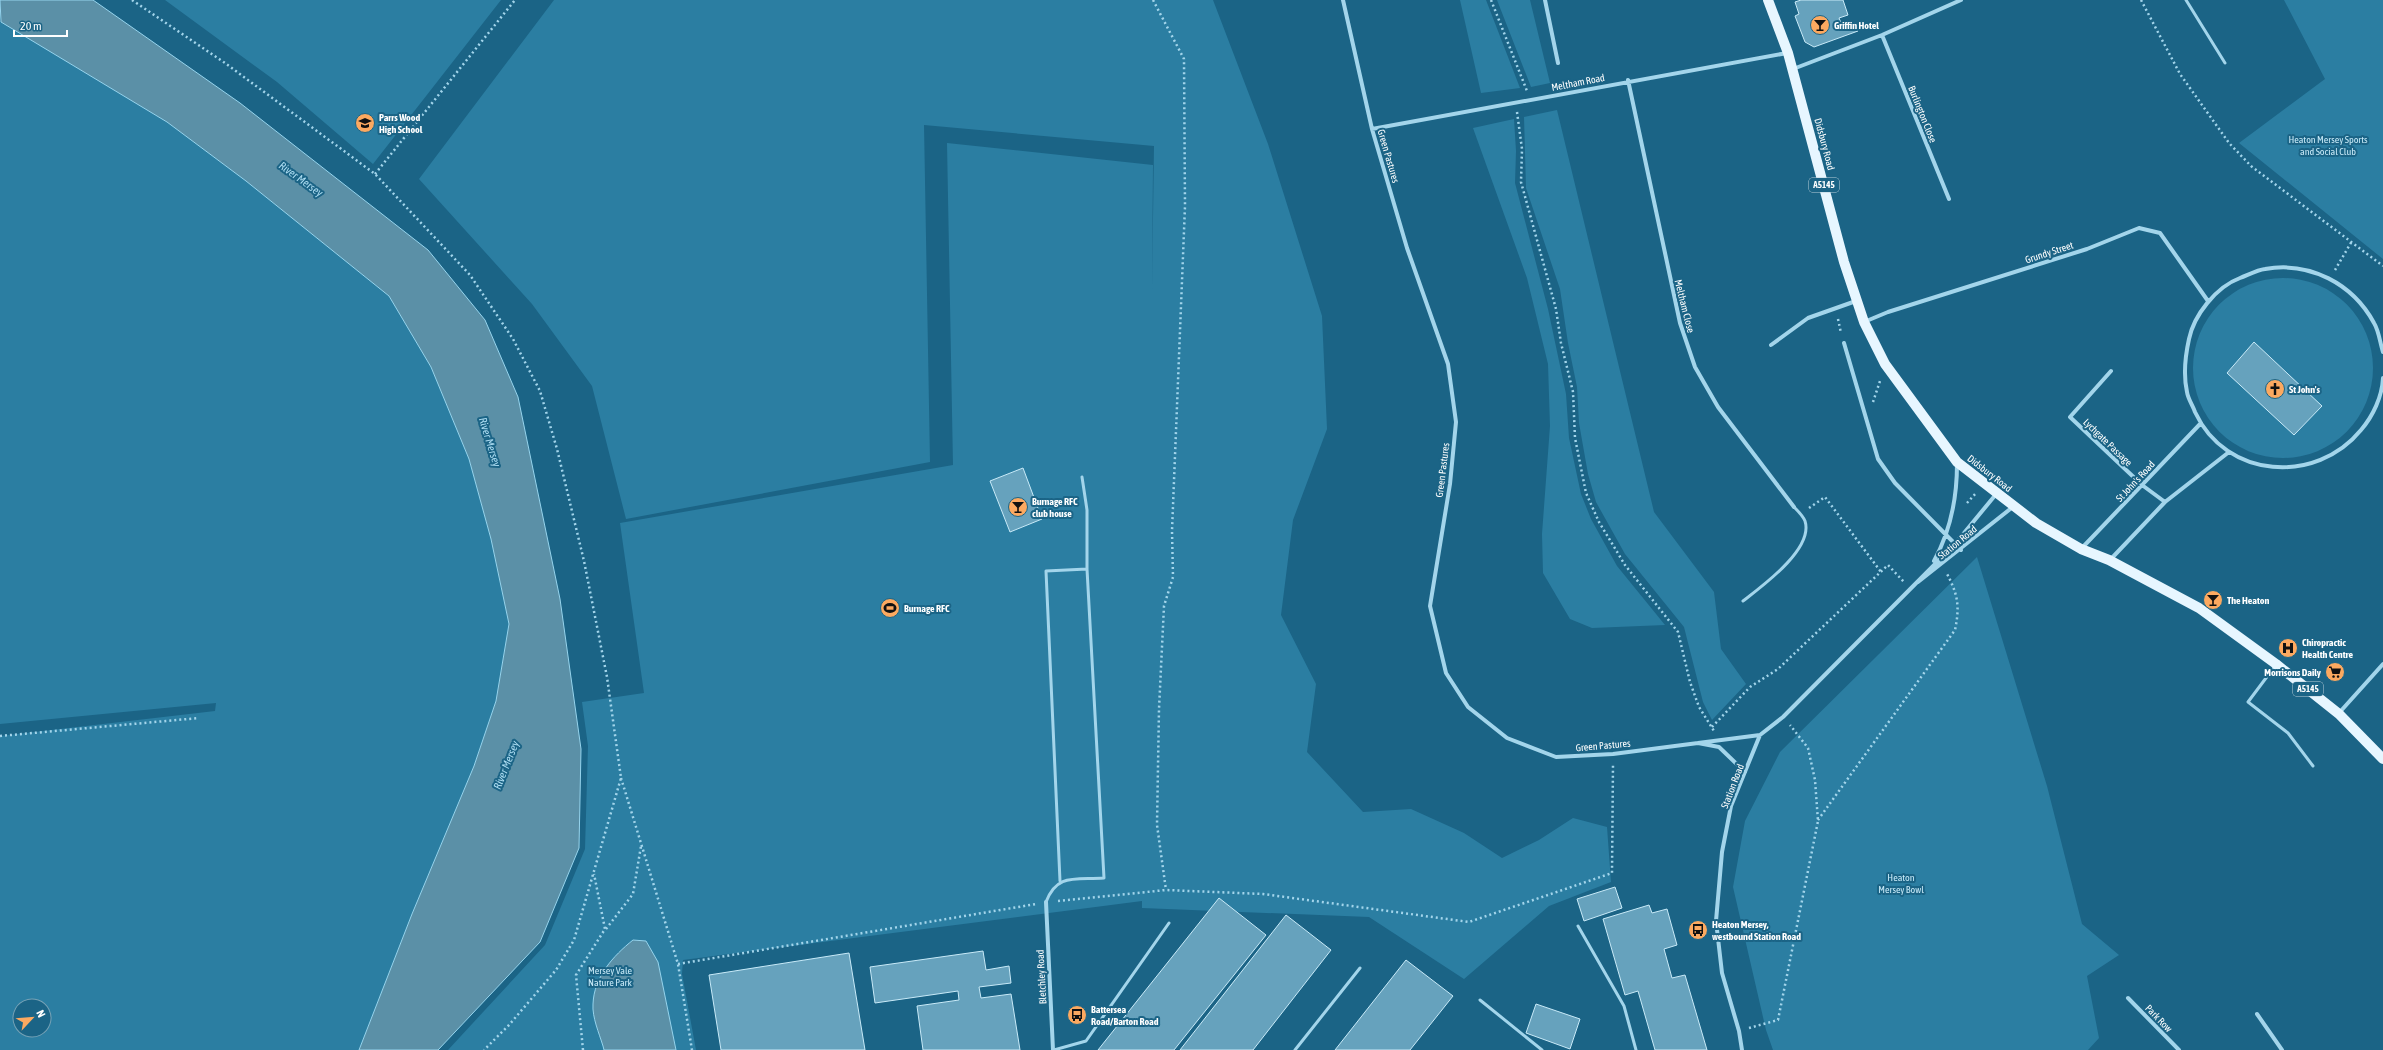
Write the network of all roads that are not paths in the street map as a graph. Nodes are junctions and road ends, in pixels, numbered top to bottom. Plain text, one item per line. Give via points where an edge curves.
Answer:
1 (1343, 0) edge
2 (1545, 0) edge
3 (1768, 0) edge
4 (1961, 0) edge
5 (2186, 0) edge
6 (1882, 36) junction
7 (1788, 53) junction
8 (1558, 63) dead end
9 (2225, 63) dead end
10 (1792, 69) junction
11 (1628, 80) junction
12 (1372, 128) junction
13 (1950, 199) dead end
14 (1856, 301) junction
15 (2208, 301) junction
16 (1864, 322) junction
17 (1844, 343) road end
18 (1771, 344) dead end
19 (2383, 352) edge
20 (2111, 371) dead end
21 (2383, 378) edge
22 (2201, 423) junction
23 (2229, 452) junction
24 (1956, 462) junction
25 (1082, 477) dead end
26 (2142, 485) junction
27 (1997, 493) junction
28 (2165, 502) junction
29 (1794, 506) joint
30 (2014, 506) junction
31 (1947, 536) junction
32 (1955, 544) junction
33 (2081, 549) junction
34 (1960, 550) junction
35 (2109, 560) junction
36 (1932, 565) junction
37 (1087, 569) junction
38 (1909, 588) junction
39 (1743, 601) dead end
40 (2276, 664) junction
41 (2383, 664) edge
42 (2339, 714) junction
43 (1760, 735) junction
44 (1694, 742) junction
45 (2383, 759) edge
46 (2313, 766) dead end
47 (1745, 772) junction
48 (1060, 881) junction
49 (1046, 902) joint
50 (1170, 923) dead end
51 (1578, 926) dead end
52 (1360, 968) dead end
53 (2128, 998) dead end
54 (1480, 1000) dead end
55 (2257, 1014) dead end
56 (1054, 1050) edge
57 (1294, 1050) edge
58 (1542, 1050) edge
59 (1636, 1050) edge
60 (1742, 1050) edge
61 (2179, 1050) edge
62 (2282, 1050) edge

1 - 12 street, Green Pastures
2 - 8 street
3 - 7 main road, Didsbury Road / A5145
4 - 6 street
5 - 9 lane
6 - 10 street
6 - 13 street, Burlington Close
7 - 10 main road, Didsbury Road / A5145
7 - 11 street, Meltham Road
10 - 14 main road, Didsbury Road / A5145
11 - 12 street, Meltham Road
11 - 29 street, Meltham Close via 1677,308 1695,367 1718,407
12 - 44 street, Green Pastures via 1408,248 1448,364 1456,422 1450,484 1430,606 1446,672 1468,707 1507,738 1556,757 1613,754
14 - 16 main road, Didsbury Road / A5145
14 - 18 street via 1808,318
15 - 16 street, Grundy Street via 2160,233 2139,228 2087,249 1888,312
15 - 19 street via 2234,280 2265,269 2298,268 2330,278 2356,297 2375,324
15 - 22 street via 2191,329 2184,361 2187,394
16 - 24 main road, Didsbury Road / A5145 via 1886,364
17 - 31 street via 1878,459 1895,483
20 - 26 street, Lychgate Passage via 2070,417
21 - 23 street via 2383,388 2371,418 2351,443 2323,460 2291,468 2259,465
22 - 23 street
22 - 26 street, St John's Road
23 - 28 street
24 - 27 main road, Didsbury Road / A5145
24 - 31 street via 1955,501
25 - 37 lane via 1087,510
26 - 28 street, Lychgate Passage
26 - 33 street, St John's Road
27 - 30 main road, Didsbury Road / A5145
27 - 32 street, Station Road
28 - 35 street
29 - 39 lane via 1806,528 1793,557
30 - 33 main road, Didsbury Road / A5145 via 2036,523
30 - 34 street, Station Road
31 - 32 street
31 - 36 street
32 - 34 street
32 - 36 street, Station Road
33 - 35 main road, Didsbury Road / A5145
34 - 38 street, Station Road
35 - 40 main road, Didsbury Road / A5145 via 2199,608
36 - 38 street, Station Road
37 - 48 lane via 1046,571
37 - 48 lane via 1104,878
38 - 43 street, Station Road via 1782,717
40 - 42 main road, Didsbury Road / A5145
40 - 46 lane via 2248,702 2288,733
41 - 42 street
42 - 45 main road, Didsbury Road / A5145
43 - 44 street, Green Pastures
43 - 47 street, Station Road
44 - 47 street, Green Pastures via 1719,748
47 - 60 street, Station Road via 1731,806 1722,852 1716,921 1722,973
48 - 49 lane via 1051,889
49 - 56 street, Bletchley Road
50 - 56 lane via 1086,1040
51 - 59 lane via 1624,1006
52 - 57 lane
53 - 61 street, Park Row
54 - 58 lane
55 - 62 street

